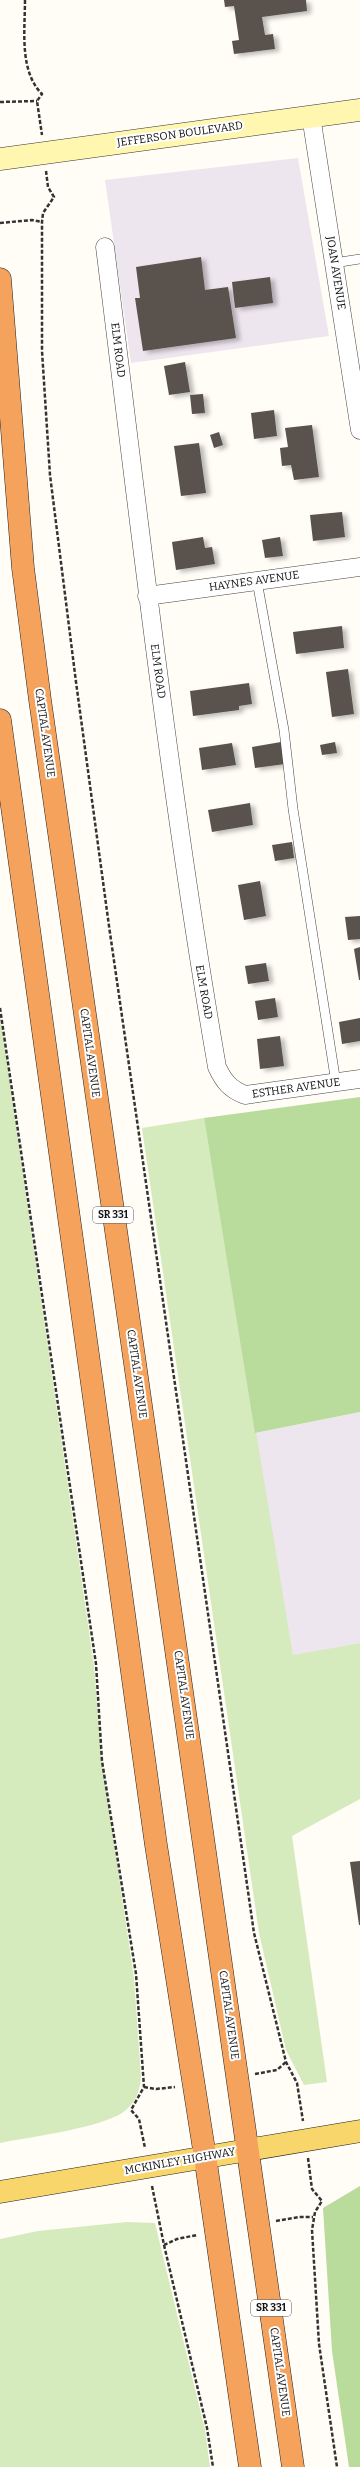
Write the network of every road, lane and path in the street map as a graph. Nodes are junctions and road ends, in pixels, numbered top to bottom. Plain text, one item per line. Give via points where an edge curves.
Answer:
1 (25, 0) edge
2 (0, 102) edge
3 (360, 110) edge
4 (311, 116) junction
5 (0, 159) edge
6 (54, 197) dead end
7 (42, 222) junction
8 (0, 223) edge
9 (105, 247) dead end
10 (360, 259) edge
11 (334, 263) junction
12 (0, 279) edge
13 (360, 430) edge
14 (360, 567) edge
15 (258, 581) junction
16 (147, 596) junction
17 (0, 720) edge
18 (0, 1008) edge
19 (360, 1079) edge
20 (336, 1083) junction
21 (233, 1090) joint
22 (297, 2083) dead end
23 (130, 2110) dead end
24 (360, 2131) edge
25 (248, 2150) junction
26 (205, 2156) junction
27 (0, 2192) edge
28 (322, 2201) dead end
29 (160, 2225) dead end
30 (177, 2238) dead end
31 (164, 2245) junction
32 (213, 2467) edge
33 (250, 2467) edge
34 (293, 2467) edge
35 (337, 2467) edge

1 - 2 path via 28,69 35,87 42,94 37,101
3 - 4 street, JEFFERSON BOULEVARD
4 - 5 street, JEFFERSON BOULEVARD
4 - 11 street, JOAN AVENUE
6 - 7 path via 43,213
7 - 8 path via 32,220
7 - 22 path via 42,351 50,475 108,918 254,1933 286,2062
9 - 16 street, ELM ROAD
10 - 11 lane
11 - 13 street, JOAN AVENUE
12 - 25 highway, CAPITAL AVENUE / SR 331 via 24,568 40,700
14 - 15 street, HAYNES AVENUE
15 - 16 street, HAYNES AVENUE
15 - 20 lane via 284,730 293,809
16 - 21 street, ELM ROAD via 201,973 217,1067 223,1080
17 - 26 highway via 156,1845
18 - 23 path via 96,1664 102,1761 136,1974 144,2087
19 - 20 street, ESTHER AVENUE
20 - 21 street, ESTHER AVENUE via 255,1095 245,1095
24 - 25 main road, MCKINLEY HIGHWAY
25 - 26 main road, MCKINLEY HIGHWAY
25 - 34 highway, CAPITAL AVENUE / SR 331
26 - 27 main road, MCKINLEY HIGHWAY
26 - 33 highway
28 - 35 path via 315,2212 312,2230 319,2344
29 - 31 path
30 - 31 path
31 - 32 path via 207,2428

